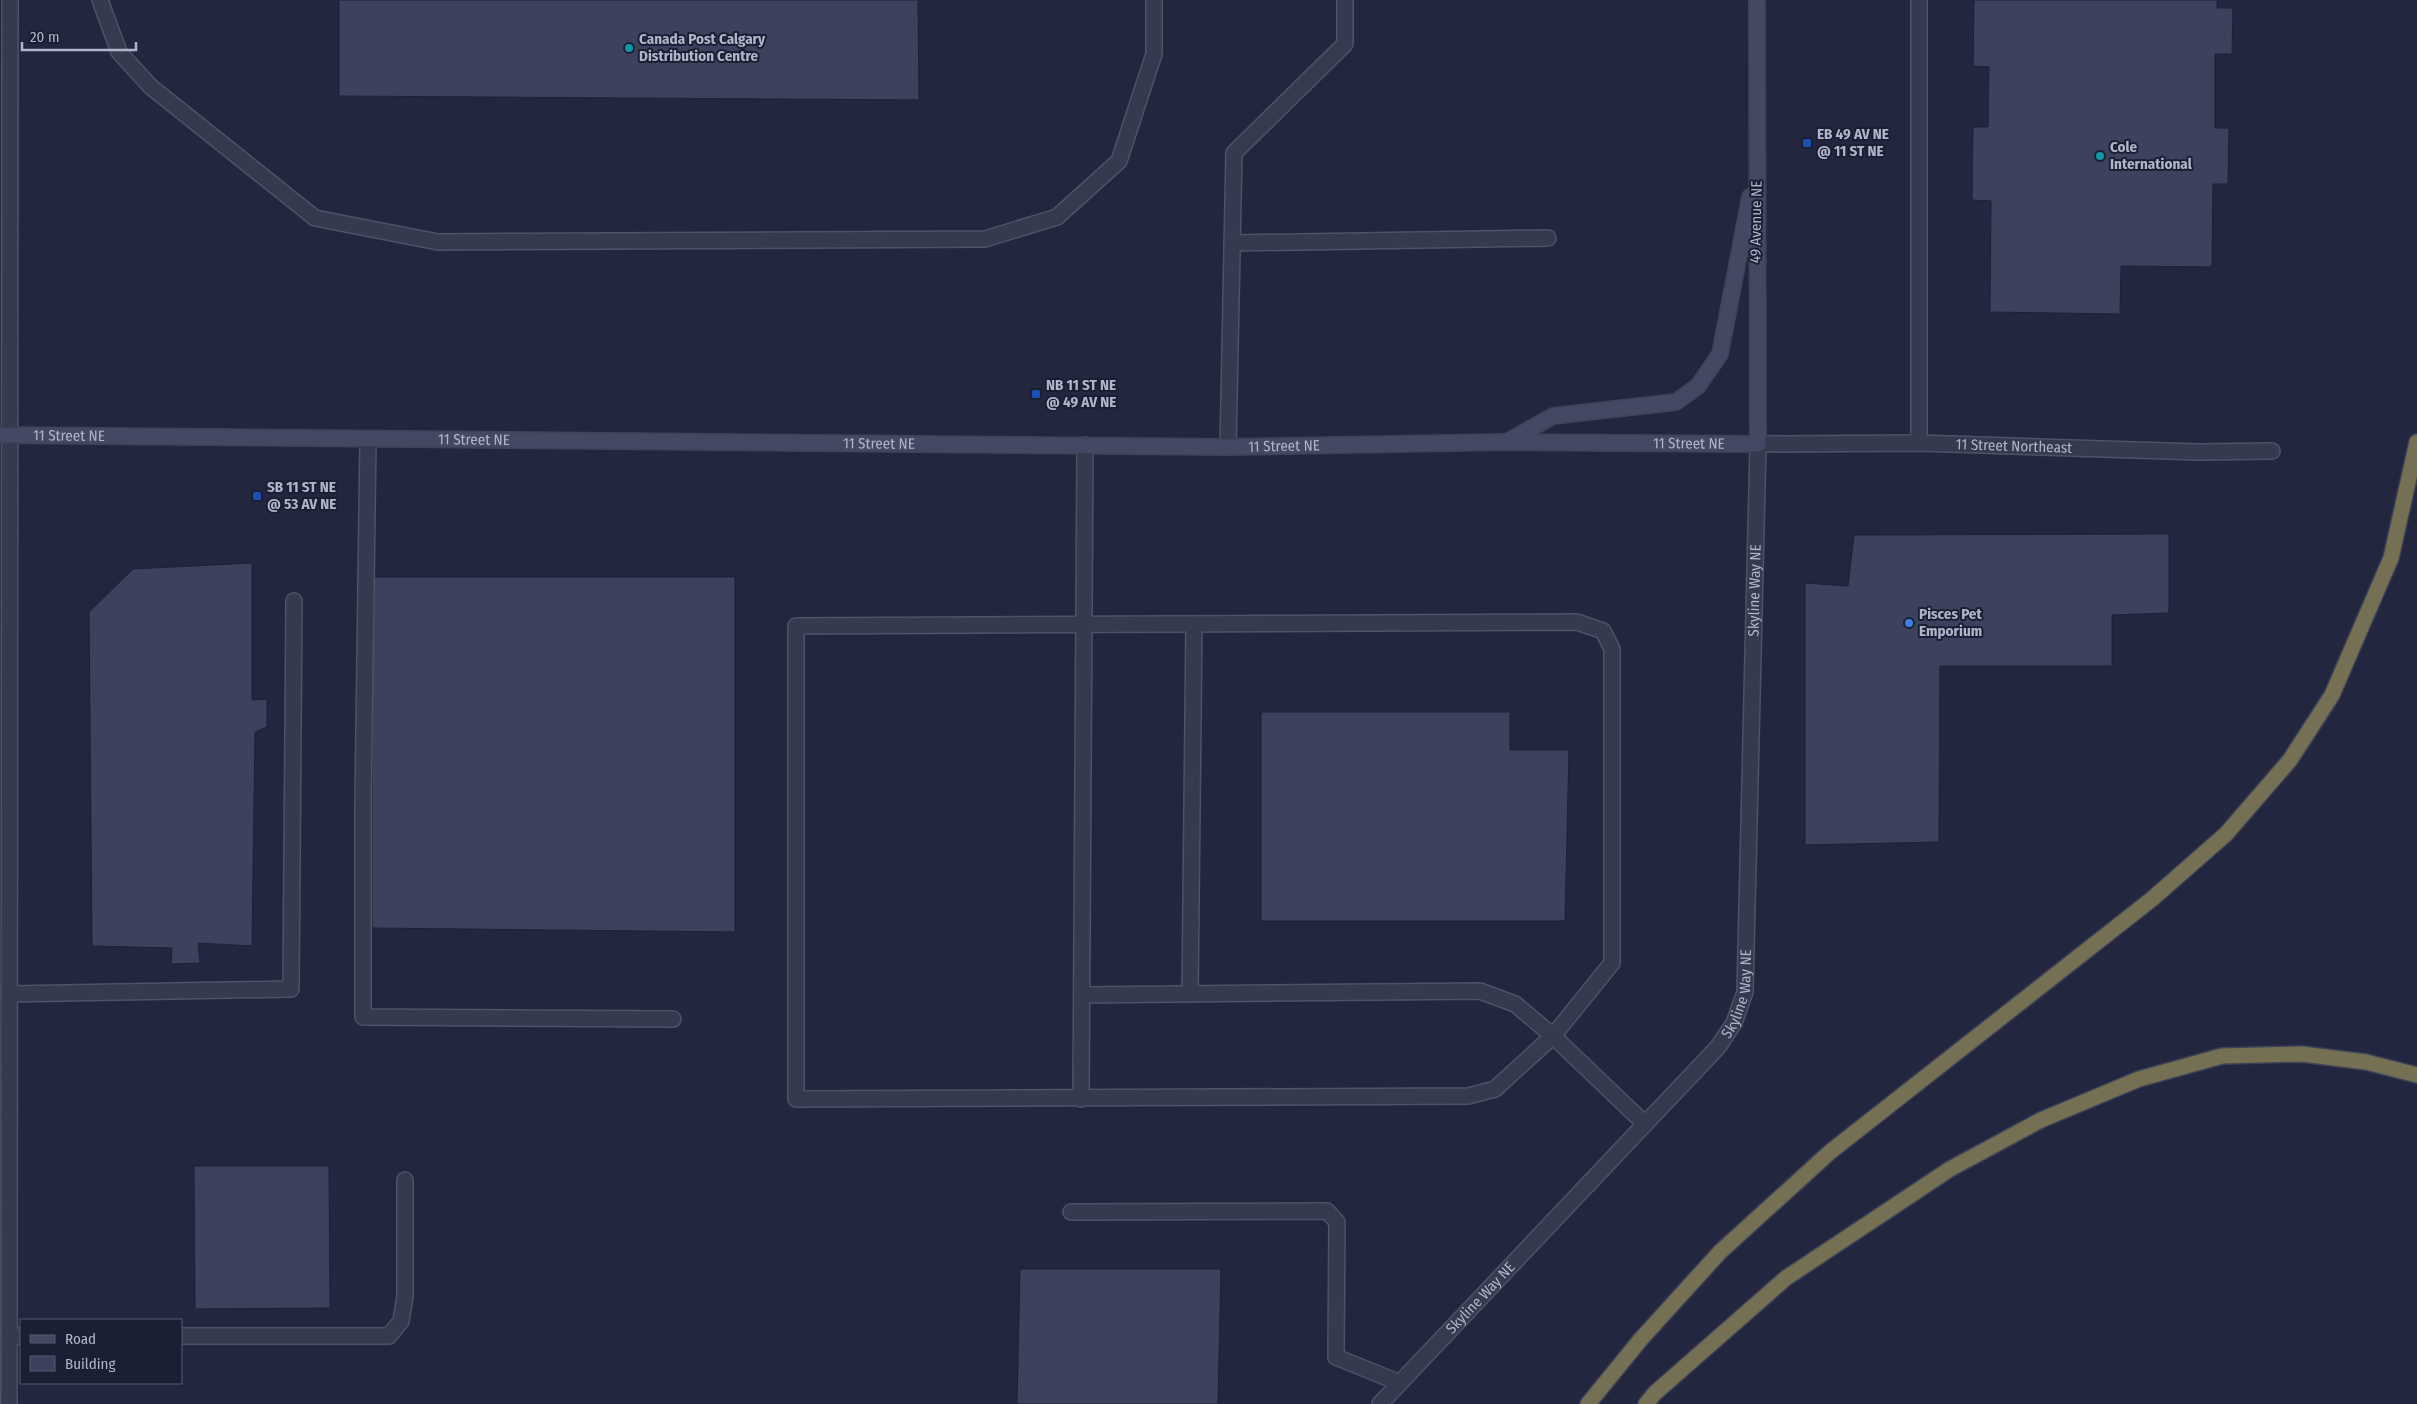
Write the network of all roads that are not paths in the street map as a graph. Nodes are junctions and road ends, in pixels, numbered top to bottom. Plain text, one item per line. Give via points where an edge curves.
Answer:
1 (10, 0) edge
2 (100, 0) edge
3 (1154, 0) edge
4 (1345, 0) edge
5 (1757, 0) edge
6 (1919, 0) edge
7 (1757, 157) junction
8 (1548, 238) dead end
9 (1232, 243) junction
10 (5, 435) edge
11 (368, 439) junction
12 (1506, 442) junction
13 (2417, 442) edge
14 (1758, 444) junction
15 (1919, 444) junction
16 (1085, 446) junction
17 (1228, 447) junction
18 (2272, 452) dead end
19 (294, 601) dead end
20 (1084, 624) junction
21 (1194, 624) junction
22 (5, 935) edge
23 (9, 994) junction
24 (1190, 994) junction
25 (1082, 995) junction
26 (672, 1019) dead end
27 (1553, 1036) junction
28 (2417, 1075) edge
29 (1081, 1099) junction
30 (1645, 1124) junction
31 (405, 1180) dead end
32 (1071, 1212) dead end
33 (5, 1317) edge
34 (15, 1336) edge
35 (182, 1336) edge
36 (1400, 1383) junction
37 (9, 1404) edge
38 (1380, 1404) edge
39 (1588, 1404) edge
40 (1646, 1404) edge

1 - 10 street
2 - 3 street via 119,52 151,88 315,218 438,242 985,238 1057,216 1119,161 1154,54
4 - 9 street via 1345,44 1234,153
5 - 7 street, 49 Avenue NE
6 - 15 street
7 - 12 street via 1720,354 1698,386 1676,402 1553,416
7 - 14 street, 49 Avenue NE
8 - 9 street
9 - 17 street
10 - 11 street, 11 Street NE
10 - 22 street
11 - 16 street, 11 Street NE
11 - 26 street via 363,1017
12 - 14 street, 11 Street NE
12 - 17 street, 11 Street NE
13 - 39 highway via 2391,558 2332,695 2290,760 2226,834 2152,899 1830,1152 1720,1252 1641,1339
14 - 15 street, 11 Street Northeast
14 - 30 street, Skyline Way NE via 1745,992 1734,1023 1718,1047
15 - 18 street, 11 Street Northeast
16 - 17 street, 11 Street NE
16 - 20 street
19 - 23 street via 291,989
20 - 21 street
20 - 25 street
20 - 29 street via 796,626 796,1099
21 - 24 street
21 - 27 street via 1578,622 1603,631 1612,649 1612,963
22 - 23 street
23 - 33 street
24 - 25 street
24 - 27 street via 1480,990 1515,1004
25 - 29 street
27 - 29 street via 1495,1089 1468,1096
27 - 30 street
28 - 40 highway via 2366,1062 2302,1054 2222,1056 2139,1079 2041,1120 1950,1169 1786,1278
30 - 36 street, Skyline Way NE
31 - 35 street via 405,1297 401,1321 389,1336
32 - 36 street via 1327,1211 1337,1222 1336,1357
33 - 34 street
34 - 37 street
36 - 38 street, Skyline Way NE

